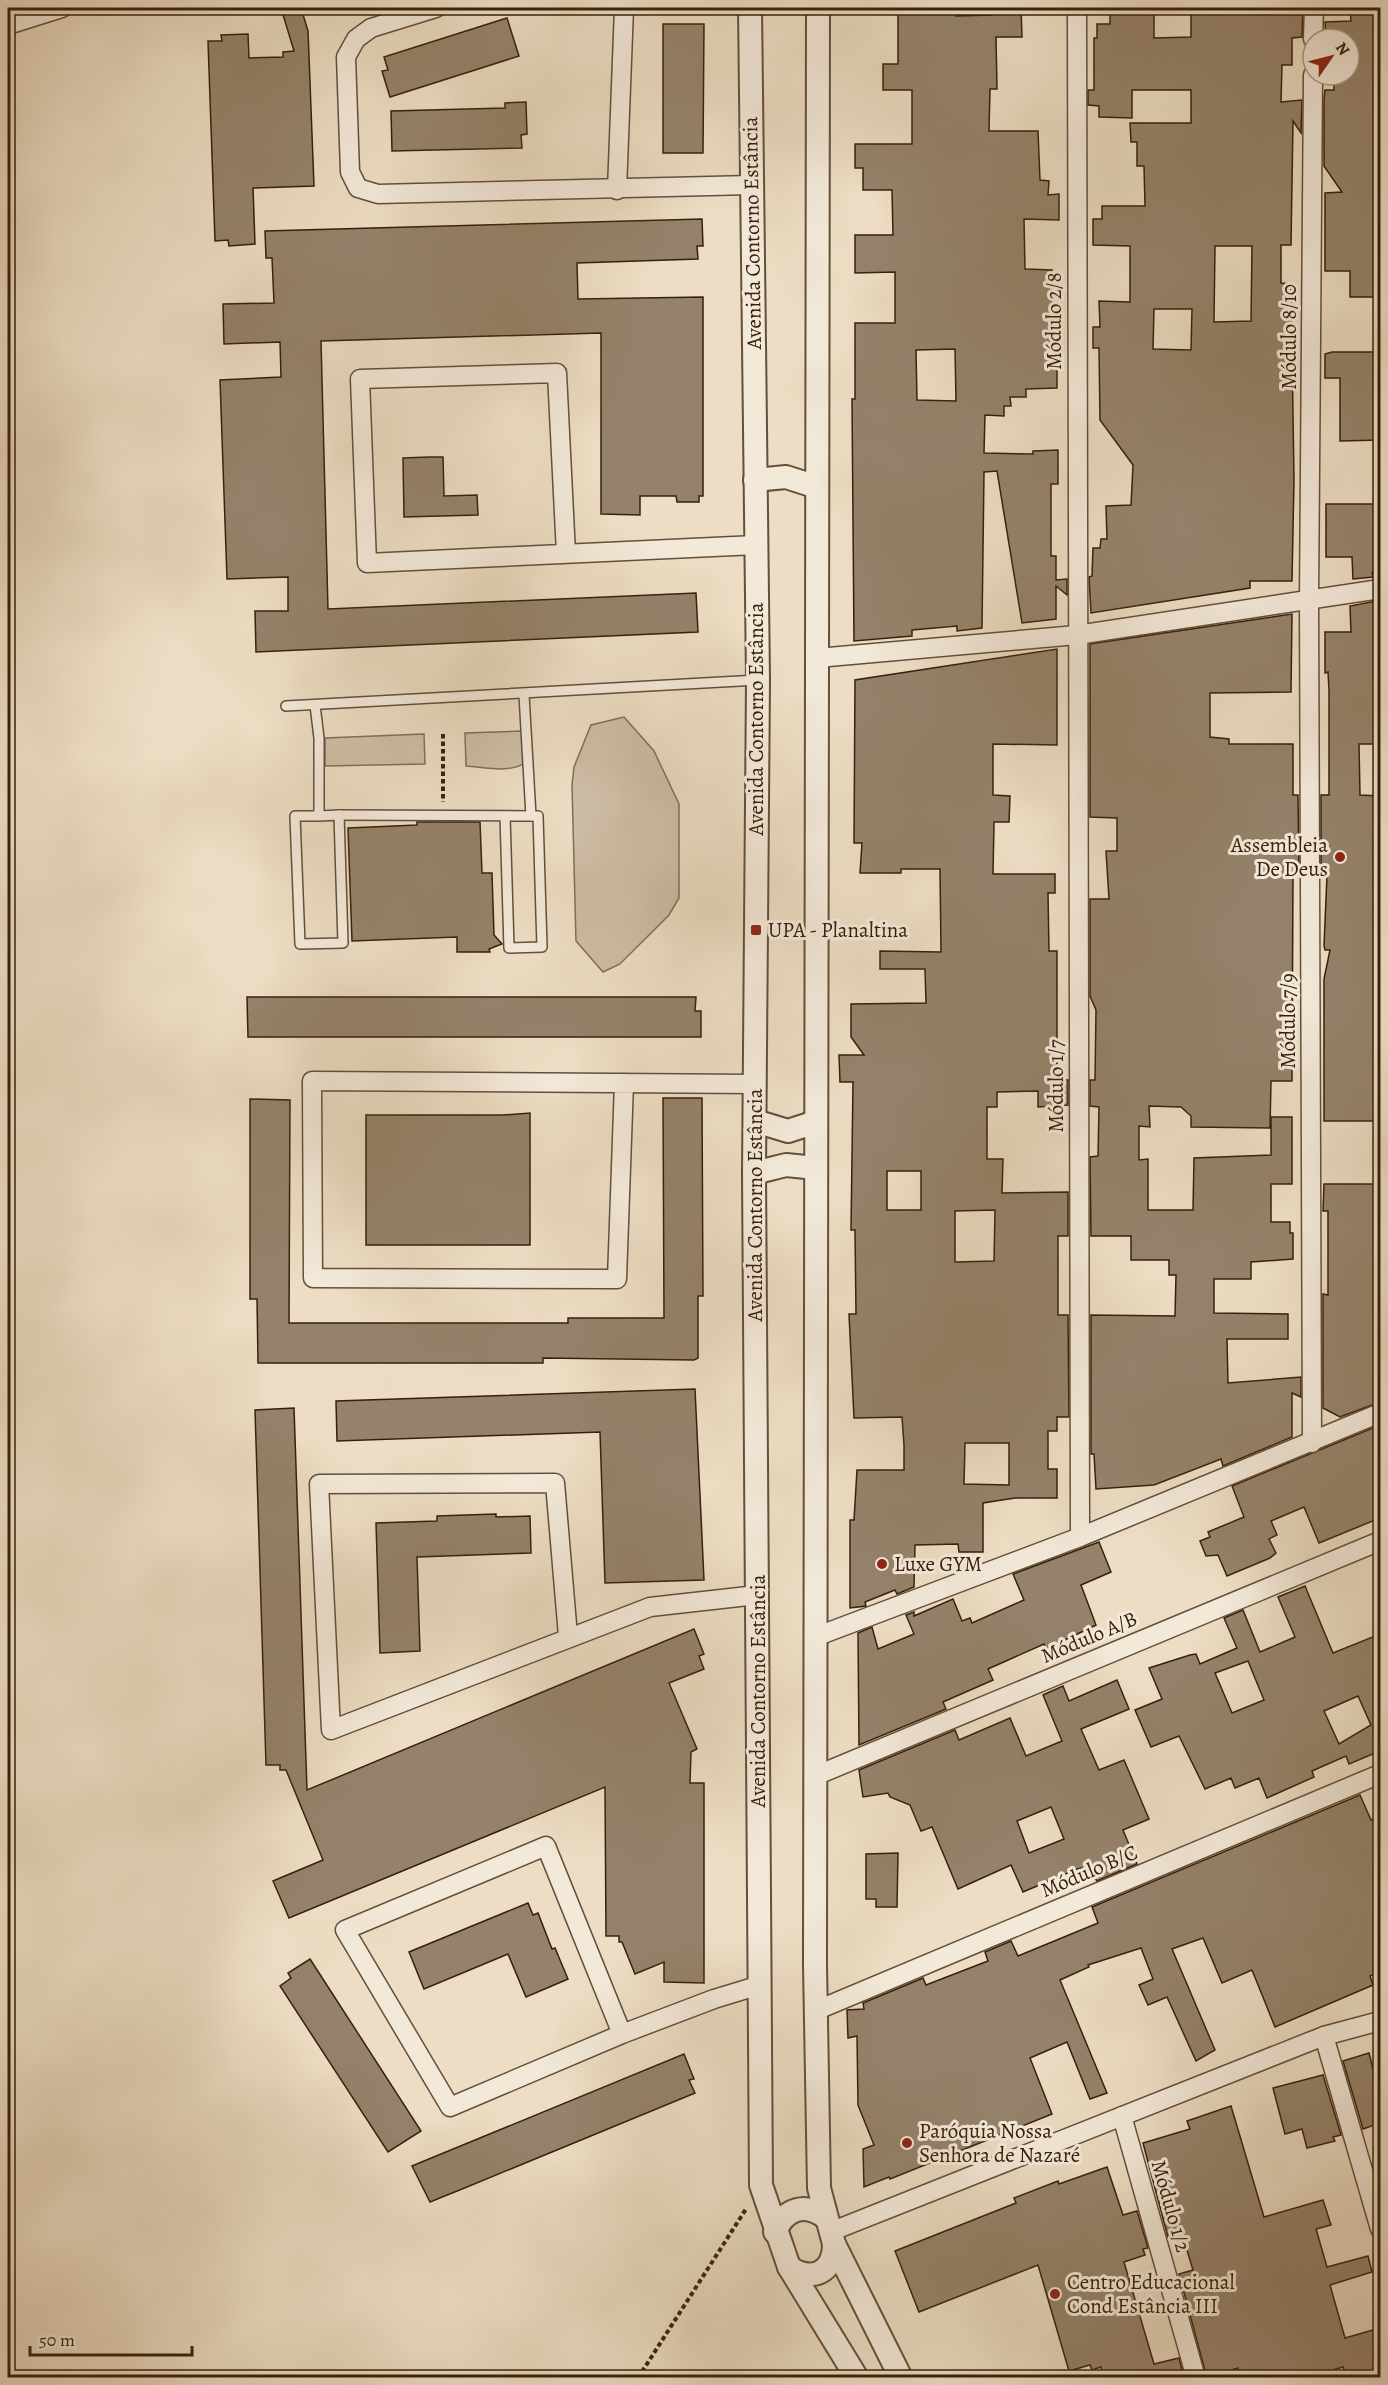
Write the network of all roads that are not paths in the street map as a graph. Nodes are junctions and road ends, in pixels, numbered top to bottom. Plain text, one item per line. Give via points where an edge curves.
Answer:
1 (62, 8) edge
2 (436, 8) edge
3 (624, 8) edge
4 (750, 8) edge
5 (818, 8) edge
6 (1077, 8) edge
7 (1314, 8) edge
8 (8, 25) edge
9 (1313, 27) edge
10 (1313, 87) edge
11 (752, 185) junction
12 (617, 190) junction
13 (755, 480) junction
14 (817, 487) junction
15 (756, 545) junction
16 (566, 554) junction
17 (1380, 589) edge
18 (1309, 600) junction
19 (1077, 635) junction
20 (817, 658) junction
21 (758, 680) junction
22 (524, 695) junction
23 (315, 705) junction
24 (286, 706) dead end
25 (339, 815) junction
26 (320, 816) junction
27 (505, 816) junction
28 (531, 816) junction
29 (624, 1083) junction
30 (755, 1084) junction
31 (755, 1121) junction
32 (816, 1122) junction
33 (816, 1168) junction
34 (754, 1173) junction
35 (1380, 1413) edge
36 (1312, 1443) junction
37 (1080, 1537) junction
38 (1380, 1540) edge
39 (758, 1595) junction
40 (568, 1636) junction
41 (815, 1637) junction
42 (1380, 1774) edge
43 (815, 1776) junction
44 (760, 1985) junction
45 (815, 2010) junction
46 (1380, 2021) edge
47 (622, 2034) junction
48 (1324, 2036) junction
49 (1122, 2116) junction
50 (1380, 2229) edge
51 (830, 2231) junction
52 (775, 2232) junction
53 (789, 2267) junction
54 (857, 2378) edge
55 (901, 2378) edge
56 (1196, 2378) edge

1 - 8 street
2 - 12 street via 371,28 356,39 346,57 350,172 358,188 378,194
3 - 12 street
4 - 11 street, Avenida Contorno Estância
5 - 14 street
6 - 19 street, Módulo 2/8
7 - 9 street
10 - 18 street, Módulo 8/10
11 - 12 street
11 - 13 street, Avenida Contorno Estância
13 - 14 street via 786,477
13 - 15 street, Avenida Contorno Estância
14 - 20 street
15 - 16 street
15 - 21 street, Avenida Contorno Estância
16 - 16 street via 557,373 360,379 367,563
17 - 18 street
18 - 19 street
18 - 36 street, Módulo 7/9
19 - 20 street
19 - 37 street, Módulo 1/7
20 - 32 street
21 - 22 lane
21 - 30 street, Avenida Contorno Estância
22 - 23 lane
22 - 28 lane
23 - 24 lane
23 - 26 lane
25 - 26 lane
25 - 26 lane via 343,943 300,944 296,816
25 - 27 lane
27 - 28 lane
27 - 28 lane via 508,948 542,947 538,816
29 - 29 street via 312,1081 313,1278 617,1279
29 - 30 street
30 - 31 street, Avenida Contorno Estância
31 - 32 street via 788,1131
31 - 34 street, Avenida Contorno Estância
32 - 33 street
33 - 34 street via 786,1165
33 - 41 street
34 - 39 street, Avenida Contorno Estância
35 - 36 street
36 - 37 street
37 - 41 street
38 - 43 street, Módulo A/B
39 - 40 street via 650,1607
39 - 44 street, Avenida Contorno Estância
40 - 40 street via 331,1730 320,1484 555,1483
41 - 43 street
42 - 45 street, Módulo B/C
43 - 45 street
44 - 47 street
44 - 52 street, Avenida Contorno Estância via 761,2185
45 - 51 street via 819,2188
46 - 48 street
47 - 47 street via 546,1846 345,1930 450,2107
48 - 49 street
48 - 50 street
49 - 51 street
49 - 56 street, Módulo 1/2
51 - 52 street via 807,2208 787,2214
51 - 53 street via 834,2255 829,2266 810,2276
51 - 55 street
52 - 53 street, Avenida Contorno Estância
53 - 54 street, Avenida Contorno Estância

